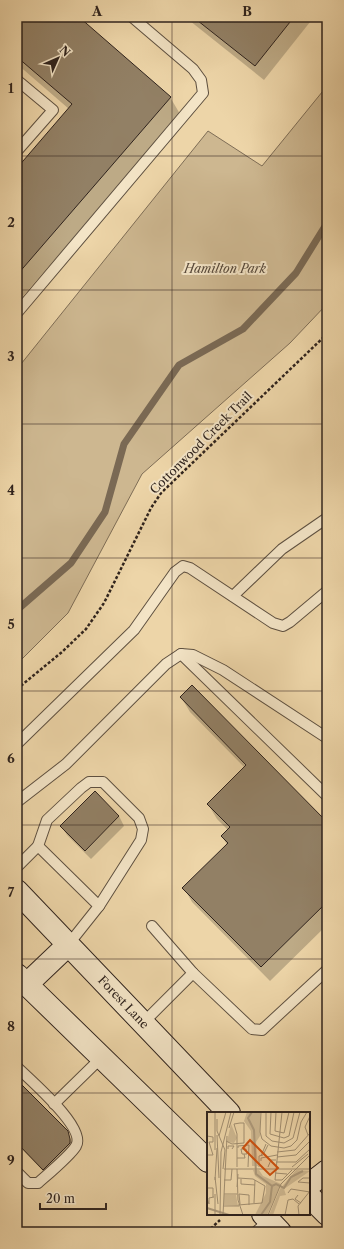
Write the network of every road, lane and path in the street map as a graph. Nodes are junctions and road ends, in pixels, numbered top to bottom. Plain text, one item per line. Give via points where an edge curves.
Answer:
1 (132, 17) edge
2 (17, 80) edge
3 (17, 151) edge
4 (17, 313) edge
5 (327, 334) edge
6 (327, 518) edge
7 (327, 591) edge
8 (233, 596) junction
9 (181, 654) junction
10 (17, 689) edge
11 (327, 738) edge
12 (17, 744) edge
13 (327, 796) edge
14 (17, 802) edge
15 (38, 846) junction
16 (17, 867) edge
17 (17, 891) edge
18 (99, 906) junction
19 (152, 926) dead end
20 (68, 945) junction
21 (327, 970) edge
22 (193, 972) junction
23 (20, 985) edge
24 (143, 1023) junction
25 (101, 1058) junction
26 (17, 1067) edge
27 (54, 1104) junction
28 (229, 1112) edge
29 (207, 1160) edge
30 (327, 1171) edge
31 (17, 1172) edge
32 (310, 1184) edge
33 (310, 1197) edge
34 (327, 1214) edge
35 (220, 1220) dead end
36 (207, 1232) edge

1 - 4 lane via 193,69 201,80 203,93
2 - 3 lane via 53,110
5 - 10 path, Cottonwood Creek Trail via 161,493 104,603 86,629
6 - 8 lane via 282,549
7 - 8 lane via 282,626 273,623
8 - 12 lane via 183,566 175,572 134,630
9 - 11 lane via 193,655 223,670
9 - 13 lane
9 - 14 lane via 166,664 66,764
15 - 16 lane
15 - 18 lane
15 - 18 lane via 47,820 89,782 103,782 139,818 143,829 141,840 132,856
17 - 20 main road, Forest Lane
18 - 20 lane
19 - 22 lane
20 - 23 main road
20 - 24 main road, Forest Lane
21 - 22 lane via 267,1026 257,1031 241,1020
22 - 24 lane
23 - 25 main road
24 - 28 main road, Forest Lane
25 - 27 lane
25 - 29 main road
26 - 27 lane
27 - 31 lane via 70,1121 78,1135 76,1145 38,1183 28,1184
30 - 32 main road
33 - 34 main road
35 - 36 path

